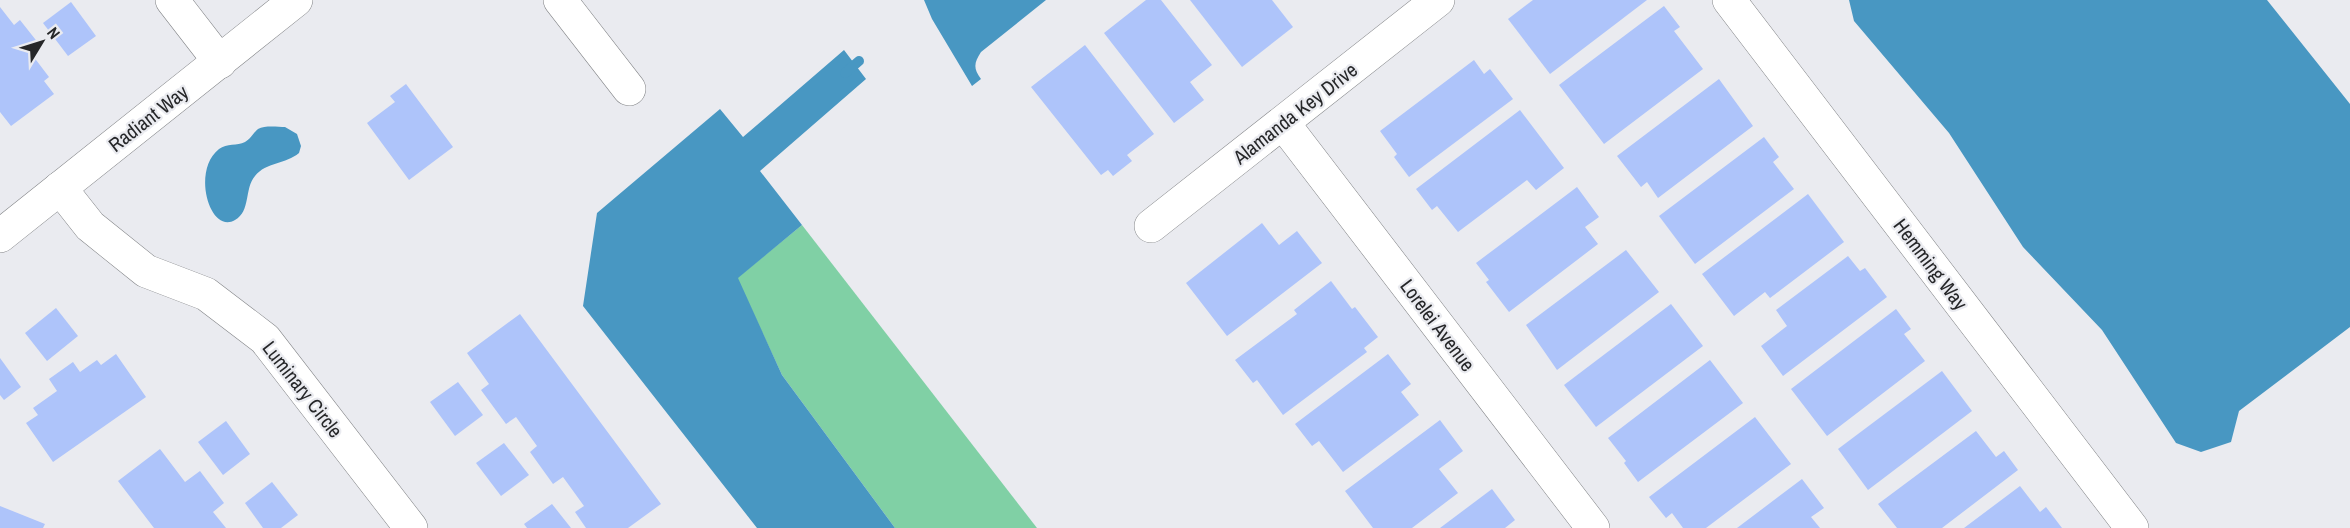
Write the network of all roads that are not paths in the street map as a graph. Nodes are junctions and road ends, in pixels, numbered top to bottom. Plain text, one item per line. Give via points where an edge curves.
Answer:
1 (172, 0) edge
2 (296, 0) edge
3 (560, 0) edge
4 (1438, 0) edge
5 (1729, 0) edge
6 (220, 62) junction
7 (629, 89) dead end
8 (1282, 123) junction
9 (60, 188) junction
10 (1151, 226) dead end
11 (0, 236) edge
12 (411, 528) edge
13 (1593, 528) edge
14 (2132, 528) edge

1 - 6 street
2 - 6 street, Radiant Way
3 - 7 street
4 - 8 street, Alamanda Key Drive
5 - 14 street, Hemming Way
6 - 9 street, Radiant Way
8 - 10 street, Alamanda Key Drive
8 - 13 street, Lorelei Avenue
9 - 11 street, Radiant Way
9 - 12 street, Luminary Circle via 90,226 146,271 206,294 265,339

